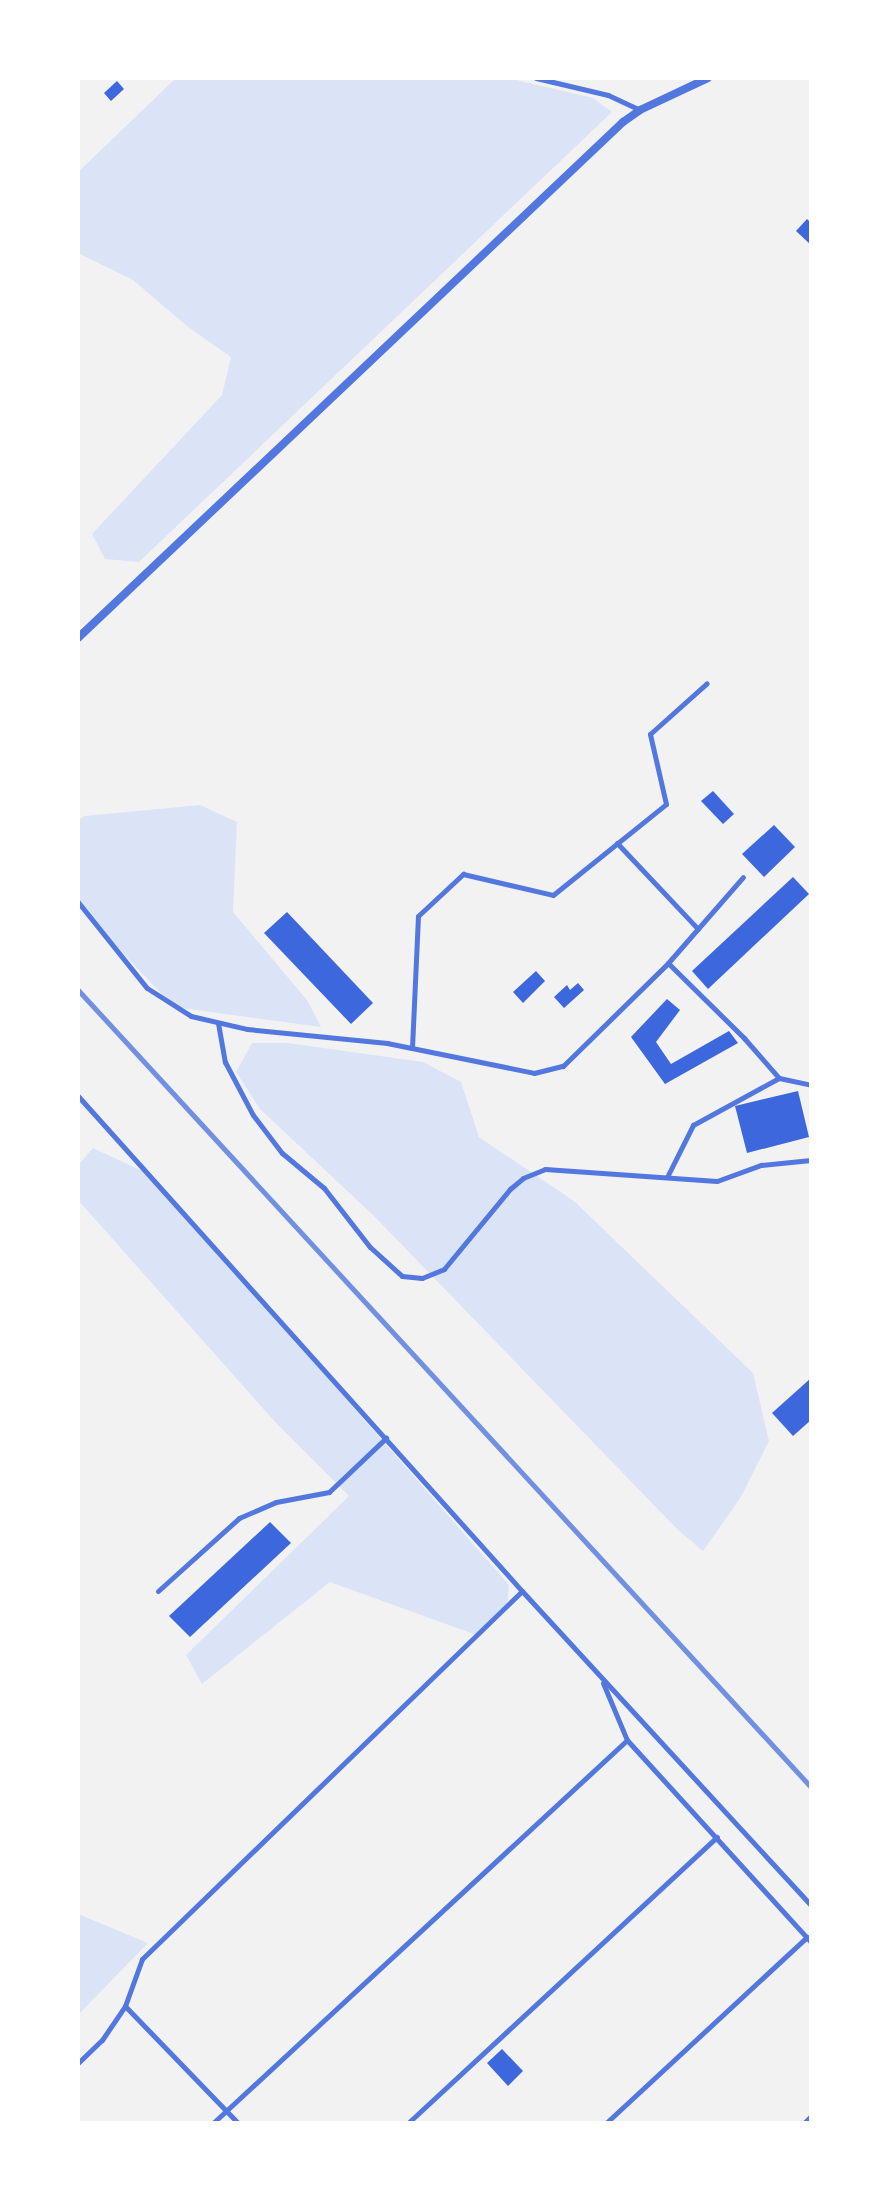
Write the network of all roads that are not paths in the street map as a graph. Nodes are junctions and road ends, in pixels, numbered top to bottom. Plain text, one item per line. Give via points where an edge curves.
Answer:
1 (536, 78) edge
2 (708, 78) edge
3 (640, 110) junction
4 (78, 638) edge
5 (707, 683) dead end
6 (617, 843) junction
7 (743, 877) dead end
8 (78, 902) edge
9 (698, 929) junction
10 (668, 963) junction
11 (218, 1023) junction
12 (412, 1048) junction
13 (779, 1078) junction
14 (811, 1085) edge
15 (78, 1096) edge
16 (811, 1160) edge
17 (668, 1175) junction
18 (386, 1438) junction
19 (158, 1591) dead end
20 (522, 1591) junction
21 (601, 1677) junction
22 (627, 1740) junction
23 (717, 1837) junction
24 (811, 1905) edge
25 (809, 1940) edge
26 (125, 2006) junction
27 (78, 2063) edge
28 (226, 2111) junction
29 (811, 2116) edge
30 (213, 2123) edge
31 (238, 2123) edge
32 (408, 2123) edge
33 (606, 2123) edge
34 (804, 2123) edge

1 - 3 lane via 608,95
2 - 3 street
3 - 4 street
5 - 6 lane via 650,734 666,804
6 - 9 lane
6 - 12 lane via 553,895 463,874 418,916
7 - 9 lane
8 - 11 lane via 147,988 191,1016
9 - 10 lane
10 - 12 lane via 563,1066 534,1073
10 - 13 lane
11 - 12 lane
11 - 17 lane via 225,1062 253,1115 282,1153 324,1188 370,1247 402,1276 422,1278 444,1269 510,1189 545,1169
13 - 14 lane
13 - 17 lane via 693,1125
15 - 18 lane
16 - 17 lane via 761,1165 717,1181
18 - 19 lane via 329,1492 276,1502 239,1518
18 - 20 lane
20 - 21 lane
20 - 26 lane via 142,1959
21 - 22 lane
21 - 24 lane
22 - 23 lane
22 - 28 lane
23 - 25 lane
23 - 32 lane
25 - 33 lane
26 - 27 lane
26 - 28 lane
28 - 30 lane
28 - 31 lane
29 - 34 lane

